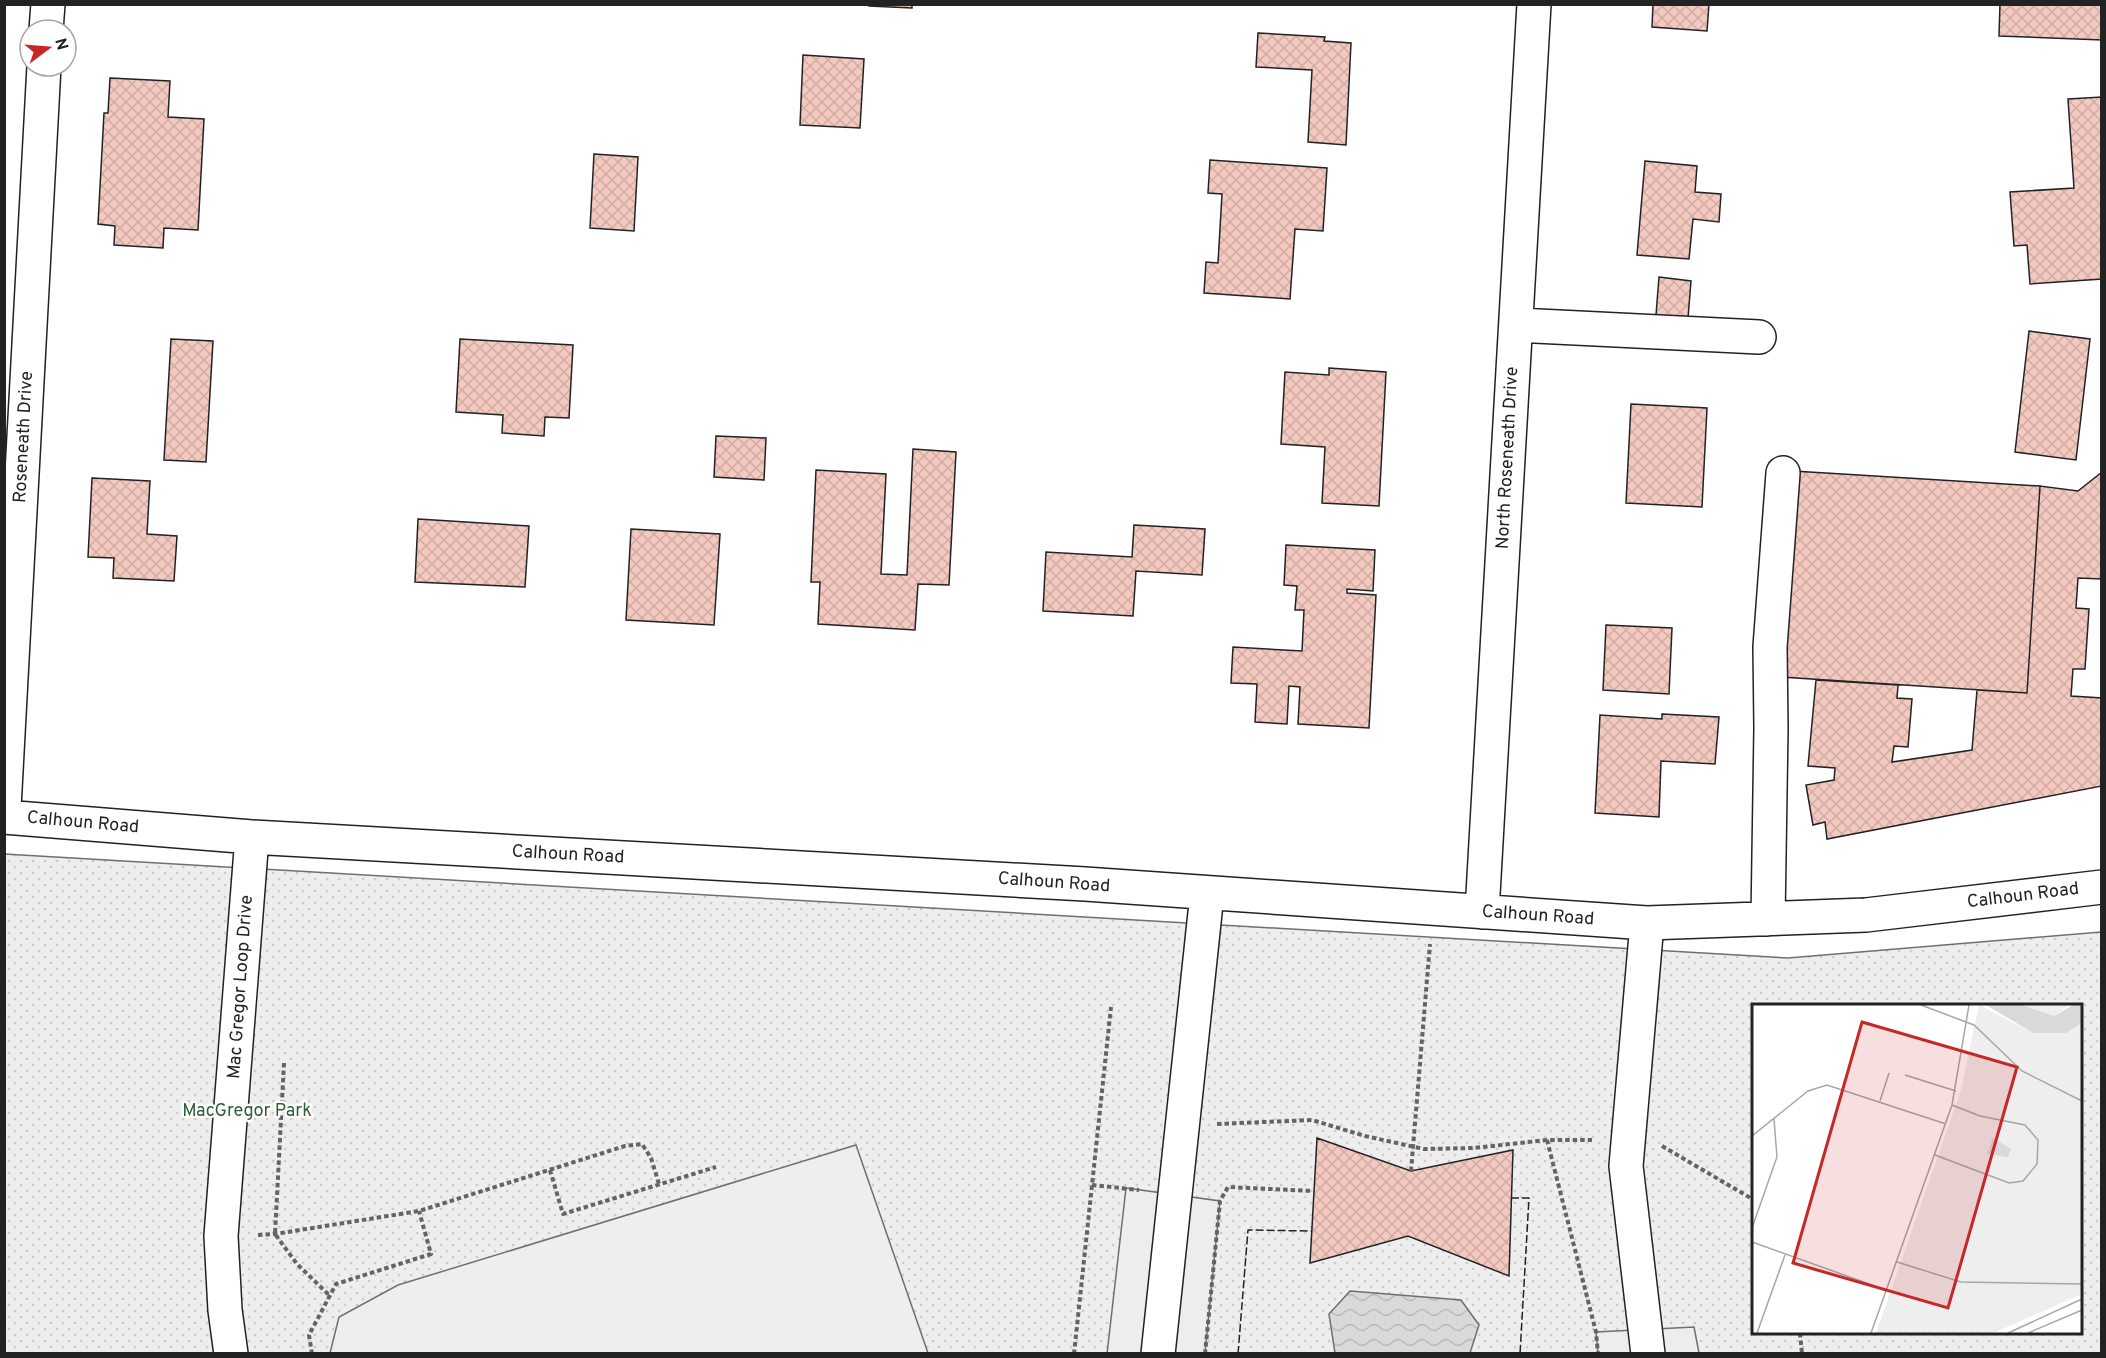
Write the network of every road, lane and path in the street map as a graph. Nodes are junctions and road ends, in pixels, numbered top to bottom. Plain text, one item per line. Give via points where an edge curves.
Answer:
1 (1534, 4) edge
2 (43, 78) edge
3 (1516, 325) junction
4 (1759, 337) dead end
5 (1783, 473) dead end
6 (4, 808) edge
7 (4, 817) edge
8 (252, 837) junction
9 (2102, 887) edge
10 (1207, 894) junction
11 (1433, 909) junction
12 (1482, 912) junction
13 (1768, 919) junction
14 (1647, 923) junction
15 (1111, 1007) dead end
16 (284, 1063) dead end
17 (1184, 1121) junction
18 (1629, 1137) junction
19 (1547, 1140) junction
20 (1412, 1146) junction
21 (716, 1167) dead end
22 (550, 1170) junction
23 (1411, 1171) dead end
24 (659, 1184) junction
25 (1092, 1185) junction
26 (1148, 1191) dead end
27 (1314, 1191) dead end
28 (1752, 1199) edge
29 (419, 1211) junction
30 (275, 1234) junction
31 (221, 1236) junction
32 (329, 1295) junction
33 (1800, 1334) edge
34 (231, 1353) edge
35 (312, 1353) edge
36 (1074, 1353) edge
37 (1158, 1353) edge
38 (1205, 1353) edge
39 (1598, 1353) edge
40 (1648, 1353) edge
41 (1802, 1353) edge

1 - 3 street, North Roseneath Drive
2 - 6 street, Roseneath Drive
3 - 4 street
3 - 12 street, North Roseneath Drive
5 - 13 street via 1770,647
7 - 8 street, Calhoun Road
8 - 10 street, Calhoun Road
8 - 31 street, Mac Gregor Loop Drive
9 - 13 street, Calhoun Road via 1866,915
10 - 11 street, Calhoun Road
10 - 17 street
11 - 12 street, Calhoun Road
11 - 20 path
12 - 14 street, Calhoun Road
13 - 14 street, Calhoun Road
14 - 18 street
15 - 25 path
16 - 30 path
17 - 20 path via 1204,1124 1312,1120
17 - 37 street
18 - 19 path
18 - 28 path via 1666,1147
18 - 40 street via 1626,1166
19 - 20 path via 1474,1148
19 - 39 path
20 - 23 path
21 - 24 path
22 - 24 path via 642,1144
22 - 24 path via 563,1214
22 - 29 path
25 - 26 path
25 - 36 path
27 - 38 path via 1228,1187 1220,1201
29 - 30 path
29 - 32 path via 431,1254 336,1284
30 - 31 path
30 - 32 path via 297,1264
31 - 34 street, Mac Gregor Loop Drive
32 - 35 path via 309,1335
33 - 41 path

